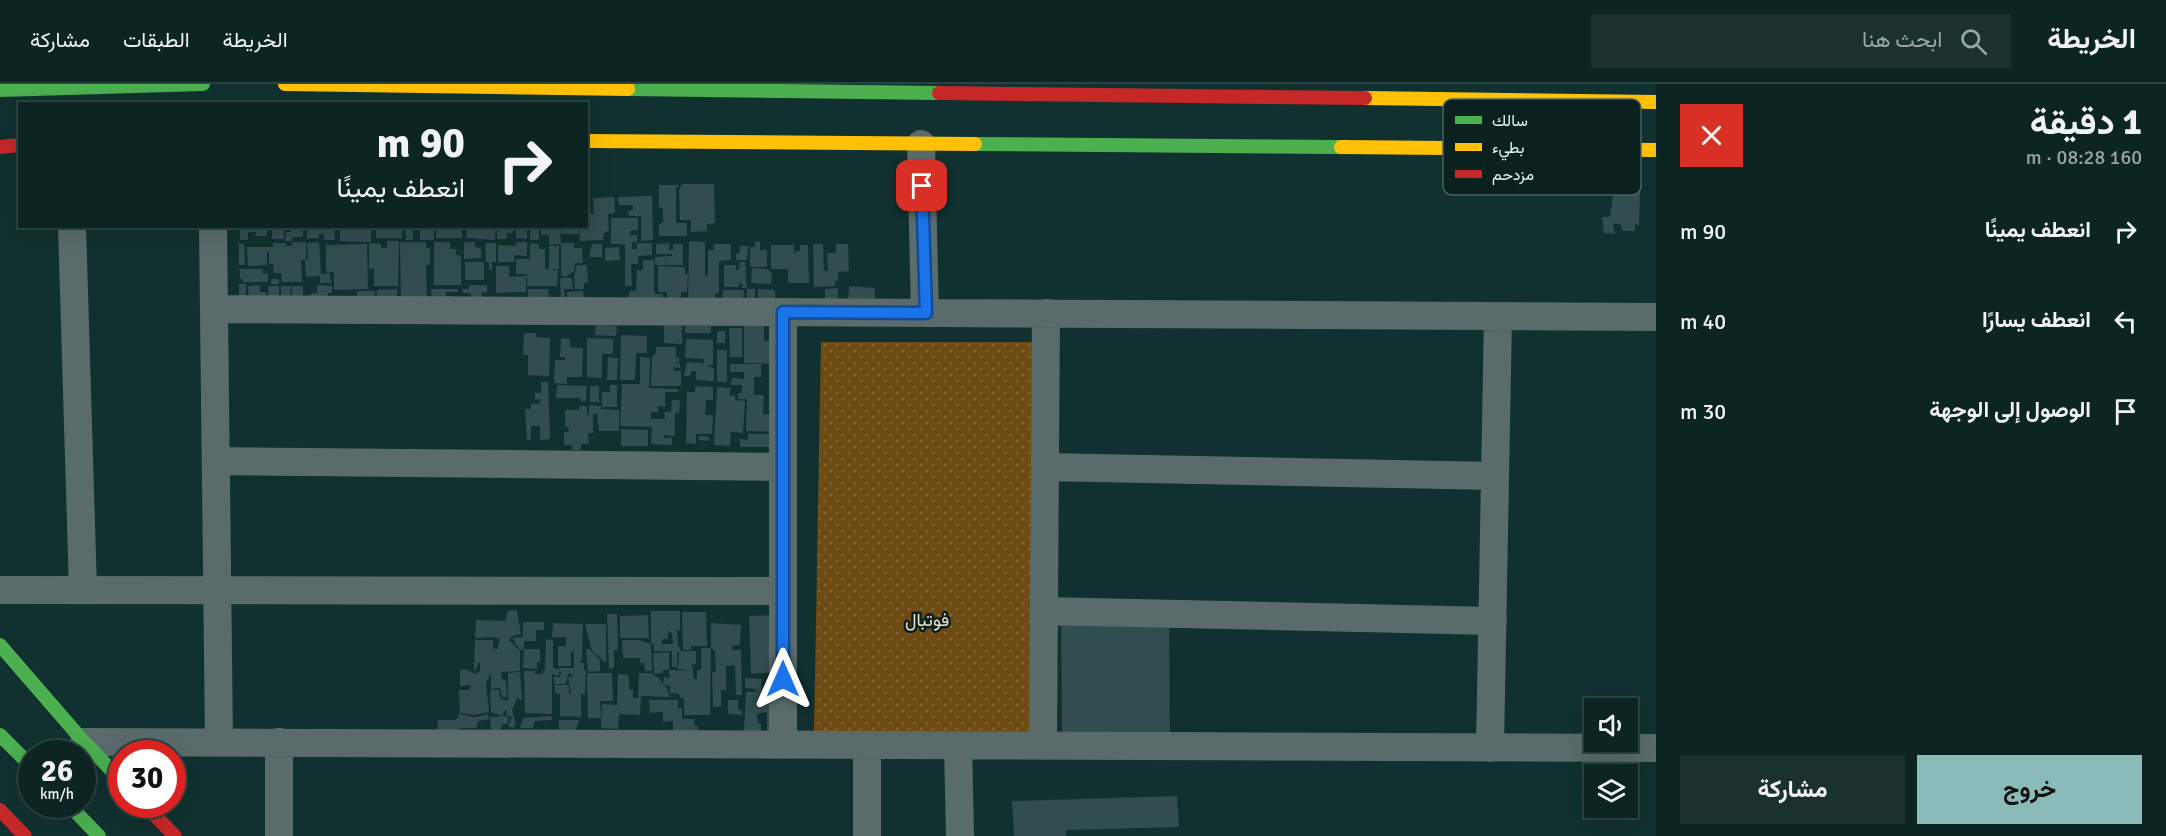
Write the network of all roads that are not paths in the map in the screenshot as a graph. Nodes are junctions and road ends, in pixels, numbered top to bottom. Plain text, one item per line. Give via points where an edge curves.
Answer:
1 (203, 84) edge
2 (285, 84) edge
3 (471, 86) junction
4 (0, 90) edge
5 (1443, 99) edge
6 (472, 102) edge
7 (1641, 102) edge
8 (1656, 102) edge
9 (588, 141) edge
10 (921, 144) junction
11 (18, 145) edge
12 (0, 147) edge
13 (1443, 148) edge
14 (1641, 150) edge
15 (1656, 150) edge
16 (72, 228) edge
17 (213, 228) edge
18 (214, 309) junction
19 (783, 312) junction
20 (926, 313) junction
21 (1047, 314) junction
22 (1498, 316) junction
23 (1656, 316) edge
24 (216, 461) junction
25 (783, 467) junction
26 (1045, 467) junction
27 (1495, 476) junction
28 (0, 590) edge
29 (83, 590) junction
30 (218, 591) junction
31 (783, 591) junction
32 (1044, 611) junction
33 (1493, 621) junction
34 (0, 645) edge
35 (0, 735) edge
36 (82, 740) edge
37 (96, 742) edge
38 (219, 742) junction
39 (279, 742) junction
40 (783, 745) junction
41 (867, 745) junction
42 (958, 745) junction
43 (1043, 746) junction
44 (1490, 748) junction
45 (1656, 748) edge
46 (18, 753) edge
47 (96, 754) edge
48 (108, 767) edge
49 (0, 810) edge
50 (82, 818) edge
51 (158, 818) edge
52 (25, 836) edge
53 (99, 836) edge
54 (175, 836) edge
55 (279, 836) edge
56 (867, 836) edge
57 (960, 836) edge

1 - 4 main road
2 - 3 main road
3 - 5 main road
3 - 6 main road
7 - 8 main road
9 - 10 main road
10 - 13 main road
10 - 20 street
11 - 12 main road
14 - 15 main road
16 - 29 street
17 - 18 street
18 - 19 street
18 - 24 street
19 - 20 street
19 - 25 street
20 - 21 street
21 - 22 street
21 - 26 street
22 - 23 street
22 - 27 street
24 - 25 street
24 - 30 street
25 - 31 street
26 - 27 street
26 - 32 street
27 - 33 street
28 - 29 street
29 - 30 street
30 - 31 street
30 - 38 street
31 - 40 street
32 - 33 street
32 - 43 street
33 - 44 street
34 - 36 main road
35 - 46 main road
37 - 38 street
38 - 39 street
39 - 40 street
39 - 55 street
40 - 41 street
41 - 42 street
41 - 56 street
42 - 43 street
42 - 57 street
43 - 44 street
44 - 45 street
47 - 48 main road
49 - 52 main road
50 - 53 main road
51 - 54 main road

